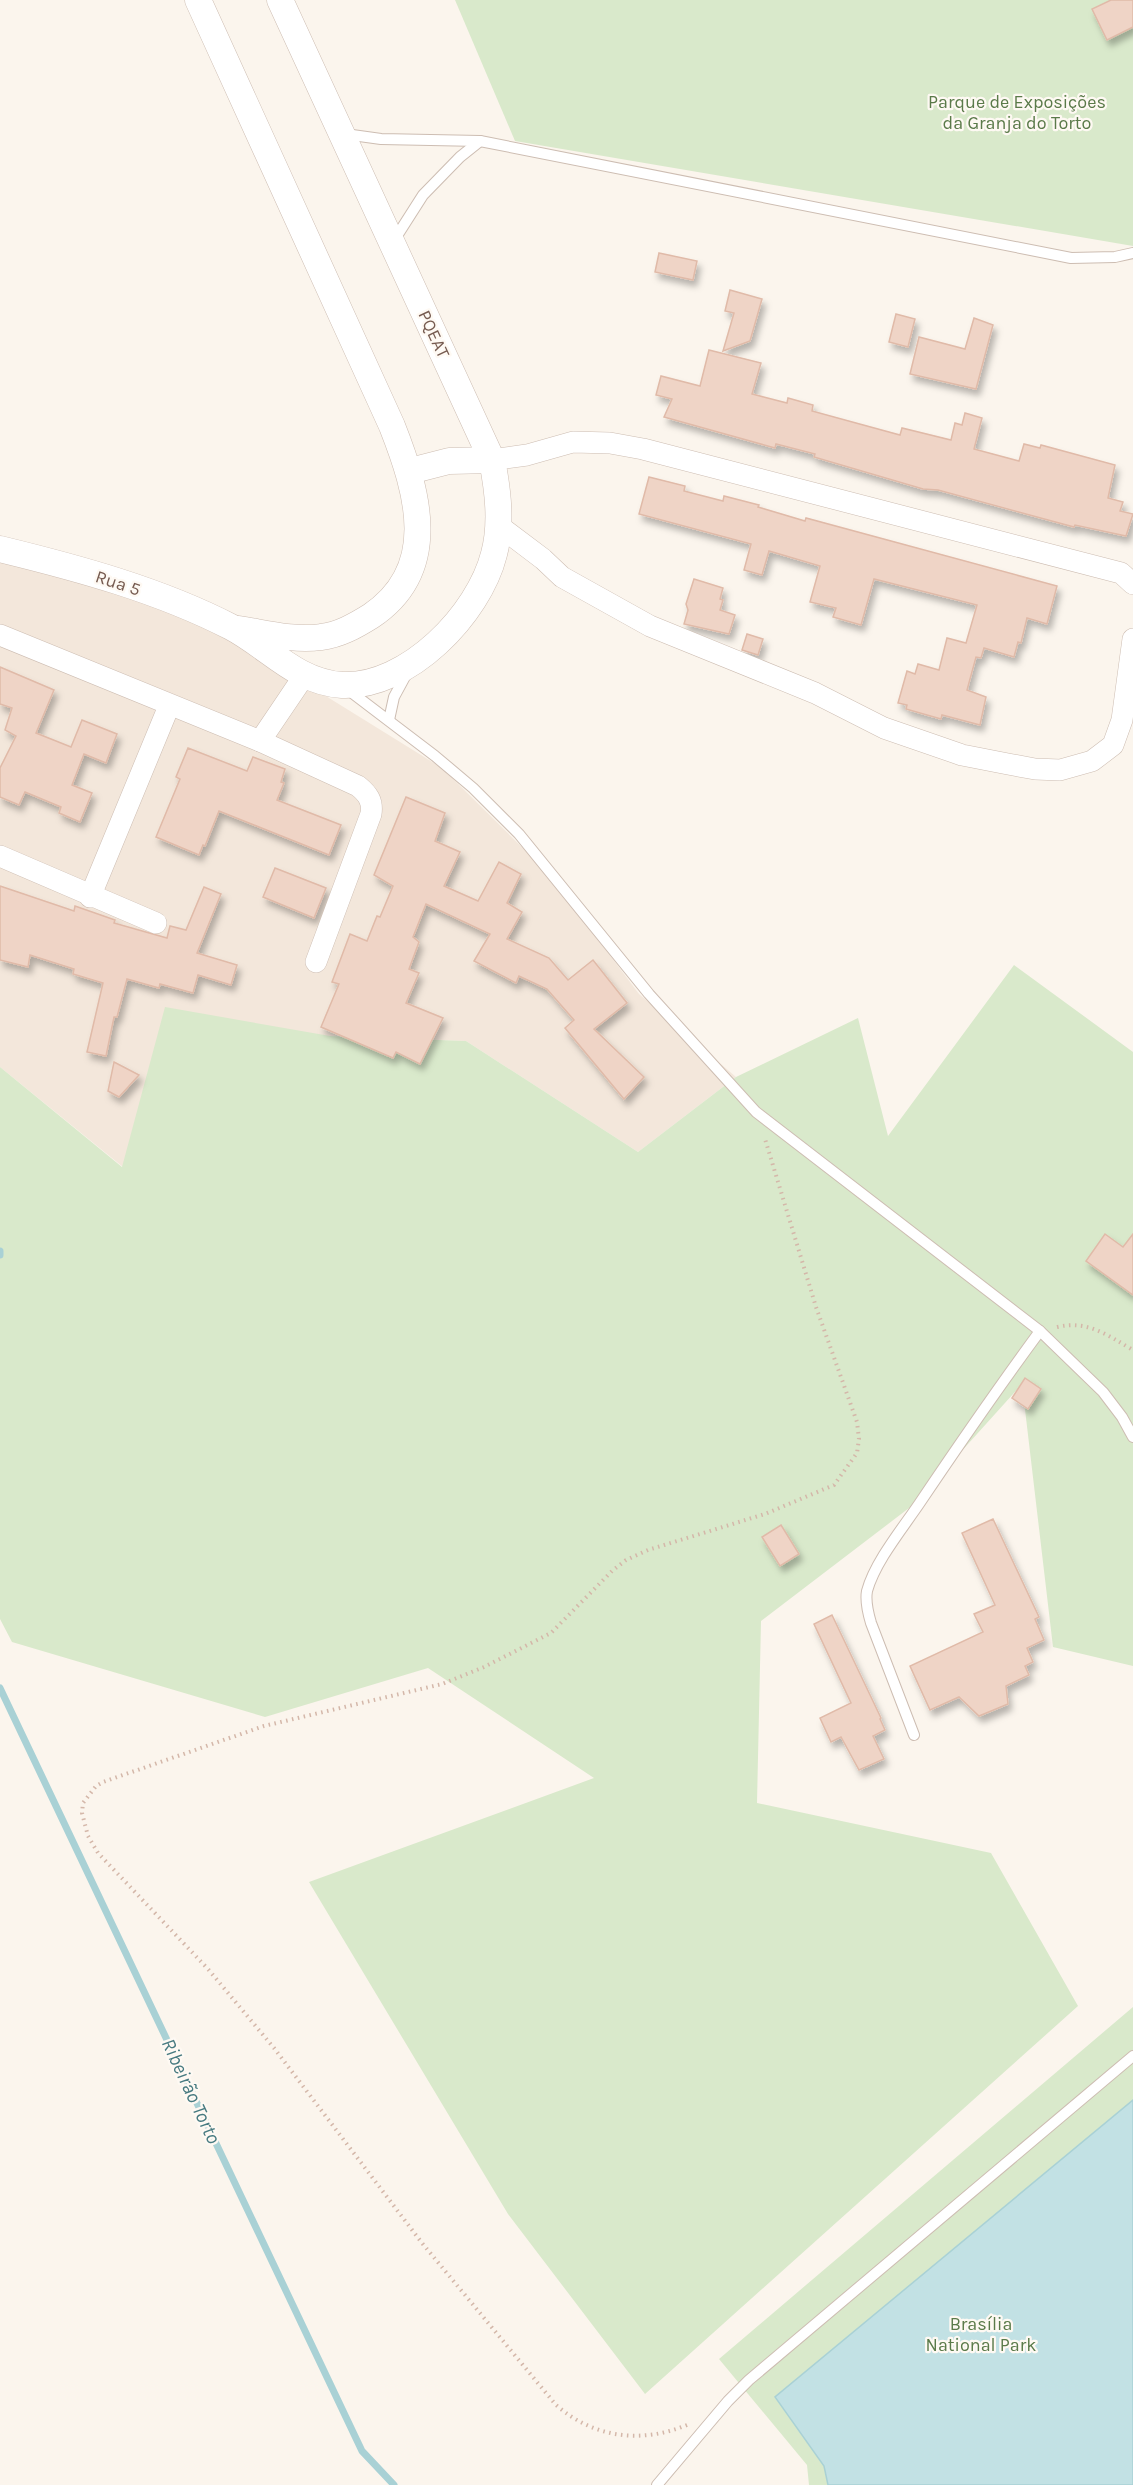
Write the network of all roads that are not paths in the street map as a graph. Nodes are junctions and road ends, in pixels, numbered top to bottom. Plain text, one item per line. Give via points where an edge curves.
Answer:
1 (198, 0) edge
2 (280, 0) edge
3 (340, 133) junction
4 (480, 141) junction
5 (392, 244) junction
6 (1133, 253) edge
7 (492, 460) junction
8 (410, 471) junction
9 (498, 525) junction
10 (0, 549) edge
11 (1133, 584) edge
12 (233, 628) junction
13 (0, 635) edge
14 (319, 638) junction
15 (1133, 639) edge
16 (416, 660) junction
17 (304, 676) junction
18 (342, 685) junction
19 (169, 706) junction
20 (389, 720) junction
21 (260, 741) junction
22 (0, 856) edge
23 (90, 897) junction
24 (156, 923) dead end
25 (316, 962) dead end
26 (1040, 1331) junction
27 (1133, 1437) edge
28 (914, 1735) dead end
29 (1133, 2056) edge
30 (657, 2485) edge

1 - 8 street
2 - 3 street, PQEAT
3 - 4 lane via 381,139
3 - 5 street, PQEAT
4 - 5 lane via 423,195
4 - 6 lane via 1071,258
5 - 7 street, PQEAT
7 - 8 street via 448,461
7 - 9 street, PQEAT
7 - 11 street via 573,442 621,445 1121,573
8 - 14 street via 418,541 403,583 383,608 358,625
9 - 15 street via 562,577 650,626 815,693 884,728 962,755 1035,769 1060,770 1092,761 1113,746 1122,720
9 - 16 street, PQEAT via 494,554 482,587 441,641
10 - 12 street, Rua 5 via 117,582
12 - 14 street
12 - 17 street
13 - 19 street
14 - 17 street
16 - 18 street, PQEAT via 391,674
16 - 20 lane via 394,697
17 - 18 street
17 - 21 street
18 - 20 lane
19 - 21 street
19 - 23 street
20 - 26 lane via 472,788 519,834 649,994 756,1113
21 - 25 street via 358,786 370,798 371,814
22 - 23 street
23 - 24 street
26 - 27 lane via 1104,1392
26 - 28 lane via 898,1535 867,1593 871,1623
29 - 30 lane via 749,2380

